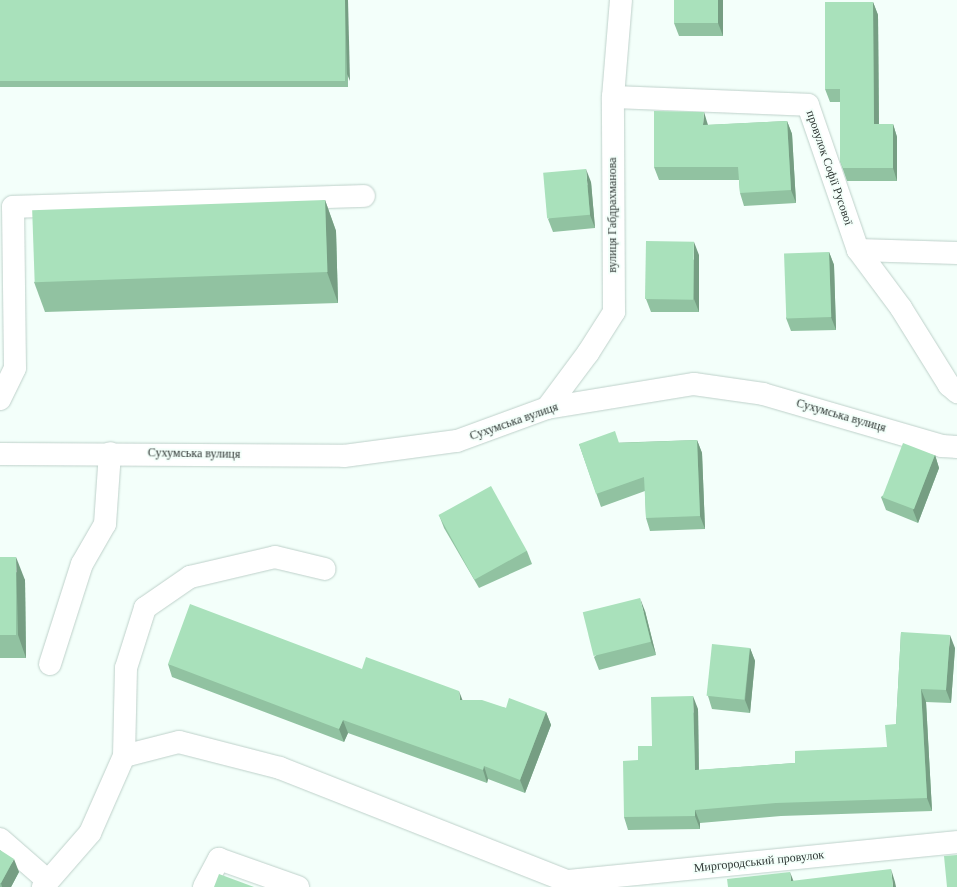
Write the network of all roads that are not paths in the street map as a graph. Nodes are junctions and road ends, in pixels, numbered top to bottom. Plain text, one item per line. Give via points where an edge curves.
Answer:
1 (621, 0) edge
2 (613, 97) junction
3 (364, 196) dead end
4 (858, 250) junction
5 (957, 253) edge
6 (957, 392) edge
7 (0, 399) edge
8 (546, 408) junction
9 (957, 447) edge
10 (110, 453) junction
11 (0, 454) edge
12 (325, 569) dead end
13 (50, 664) dead end
14 (124, 756) junction
15 (0, 839) edge
16 (957, 842) edge
17 (45, 884) edge
18 (567, 884) edge
19 (204, 887) edge
20 (298, 887) edge

1 - 2 street, вулиця Габдрахманова
2 - 4 street, провулок Софії Русової via 808,105
2 - 8 street, вулиця Габдрахманова via 614,312 588,353
3 - 7 street via 13,207 15,368
4 - 5 street
4 - 6 street, провулок Софії Русової via 901,308 949,385
8 - 9 street, Сухумська вулиця via 694,384 763,394 942,446
8 - 10 street, Сухумська вулиця via 457,441 344,456
10 - 11 street, Сухумська вулиця
10 - 13 street via 105,524 82,564
12 - 14 street via 275,557 190,577 145,608 126,668
14 - 17 street via 90,833
14 - 18 street via 179,742 280,768
15 - 17 street
16 - 18 street, Миргородський провулок
19 - 20 street via 219,859

